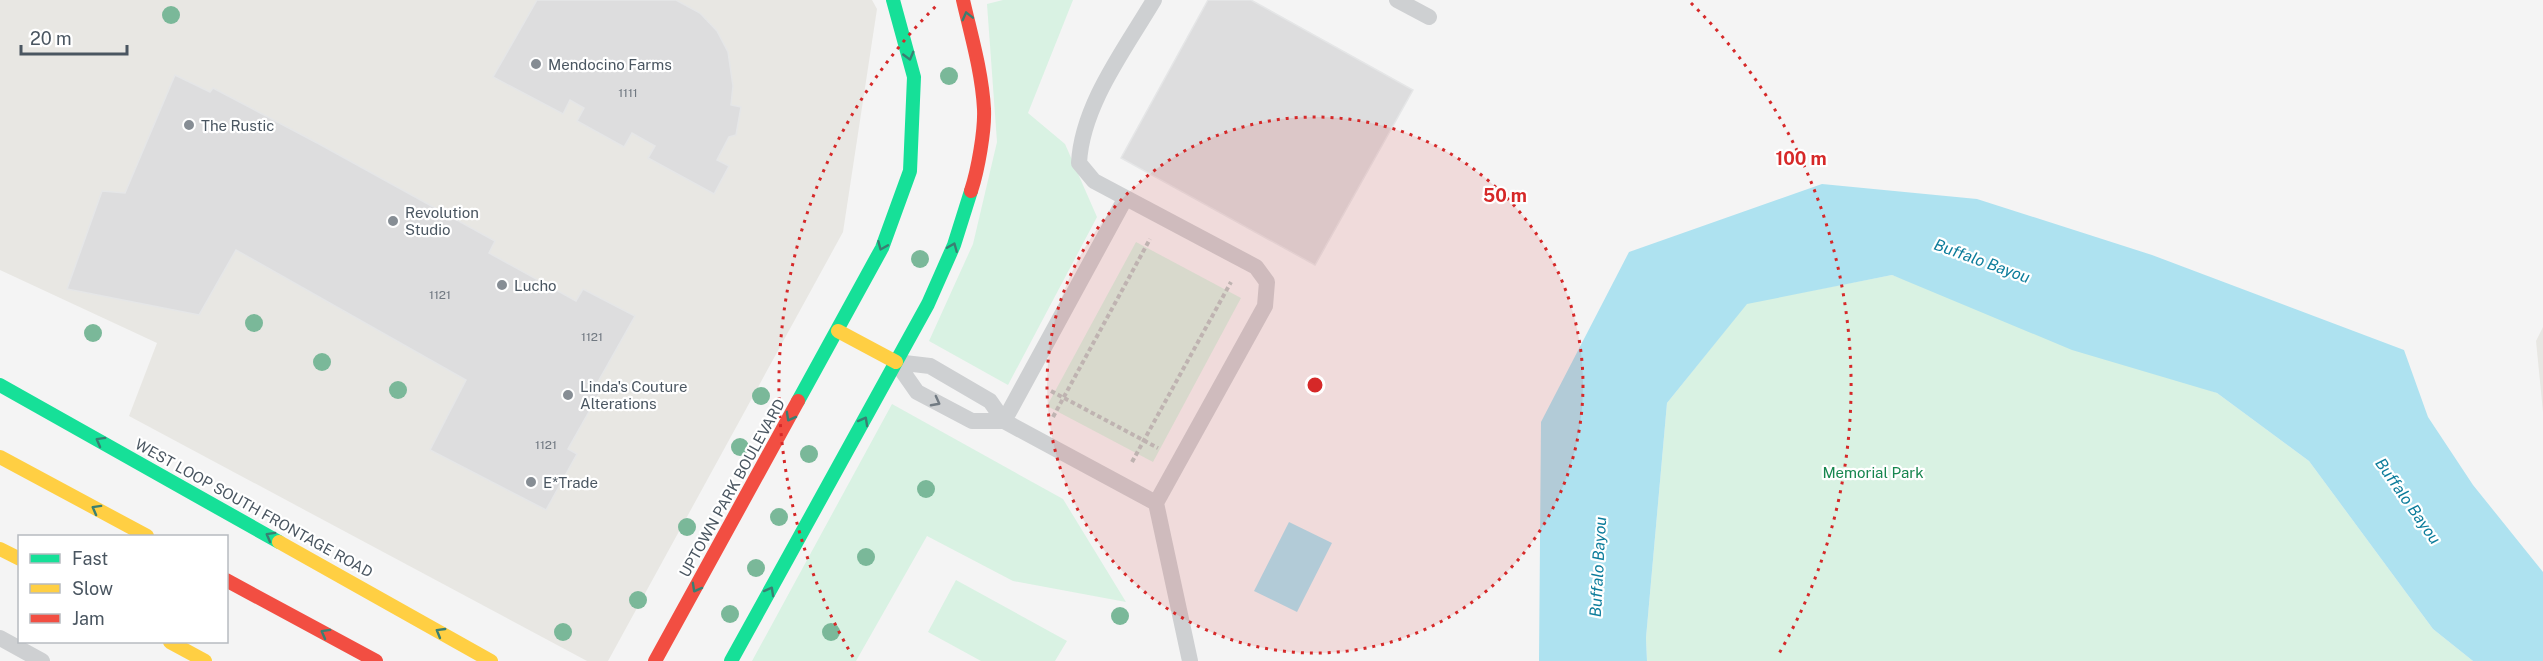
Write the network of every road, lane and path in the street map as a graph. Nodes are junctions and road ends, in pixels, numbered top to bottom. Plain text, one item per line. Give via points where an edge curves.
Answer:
1 (893, 0) edge
2 (963, 0) edge
3 (1154, 0) edge
4 (1397, 0) edge
5 (1428, 17) dead end
6 (1125, 199) junction
7 (1162, 218) junction
8 (1243, 260) junction
9 (838, 331) junction
10 (897, 362) junction
11 (1027, 378) junction
12 (0, 385) edge
13 (1064, 398) junction
14 (1004, 421) junction
15 (1040, 441) junction
16 (1144, 441) junction
17 (0, 457) edge
18 (1180, 460) junction
19 (1120, 483) junction
20 (1156, 502) junction
21 (143, 535) edge
22 (0, 549) edge
23 (18, 558) edge
24 (228, 581) edge
25 (0, 638) edge
26 (172, 643) edge
27 (42, 661) edge
28 (205, 661) edge
29 (376, 661) edge
30 (490, 661) edge
31 (655, 661) edge
32 (731, 661) edge
33 (1190, 661) edge

1 -> 9 main road, UPTOWN PARK BOULEVARD via 914,77 909,171 882,248
10 -> 2 main road via 954,245 976,176 984,110
3 - 6 lane via 1091,109 1080,141 1079,163 1094,182
4 - 5 lane
6 - 7 lane
6 - 11 lane
7 - 8 lane
7 - 13 path
8 - 16 path
8 - 18 lane via 1256,267 1267,282 1265,306
9 - 10 main road
9 -> 31 main road, UPTOWN PARK BOULEVARD
10 - 14 lane via 930,366 990,401
10 -> 14 lane via 916,392 972,421
32 -> 10 main road
11 - 13 path
11 - 14 lane
30 -> 12 main road, WEST LOOP SOUTH FRONTAGE ROAD
13 - 15 path
13 - 16 path
14 - 15 lane
15 - 19 lane
16 - 18 path
16 - 19 path
21 -> 17 main road
18 - 20 lane
19 - 20 lane
20 - 33 lane
22 - 23 main road
29 -> 24 main road
25 - 27 lane
26 - 28 main road

